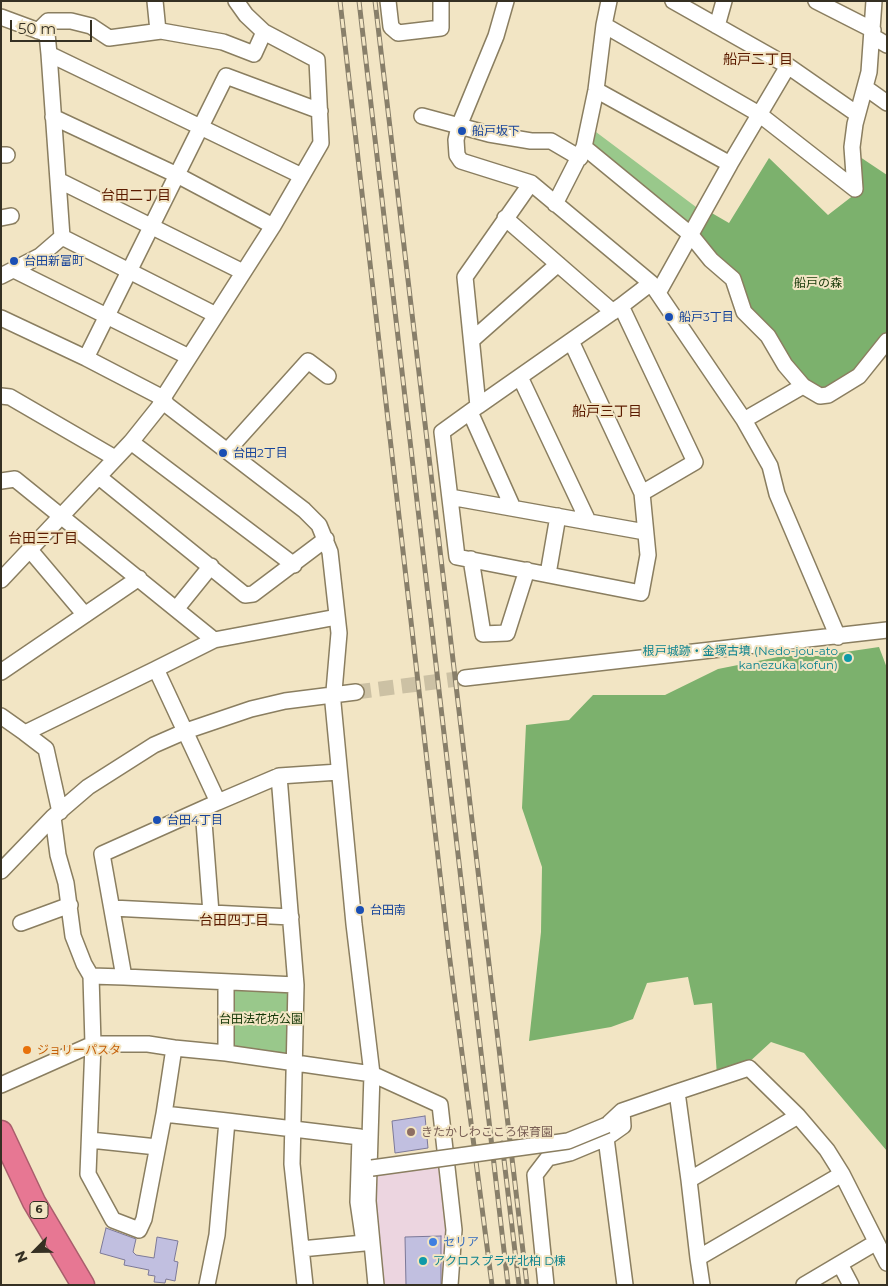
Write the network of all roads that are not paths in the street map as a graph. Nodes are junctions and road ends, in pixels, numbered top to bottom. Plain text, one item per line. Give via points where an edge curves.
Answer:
1 (155, 1) edge
2 (236, 1) edge
3 (388, 1) edge
4 (441, 1) edge
5 (506, 1) edge
6 (609, 1) edge
7 (673, 1) edge
8 (724, 1) edge
9 (816, 1) edge
10 (874, 1) edge
11 (1, 17) edge
12 (604, 25) junction
13 (717, 26) junction
14 (38, 31) junction
15 (158, 31) junction
16 (264, 32) junction
17 (873, 33) junction
18 (887, 45) edge
19 (49, 54) junction
20 (788, 66) junction
21 (866, 88) junction
22 (596, 90) junction
23 (887, 102) edge
24 (320, 111) junction
25 (759, 114) junction
26 (857, 114) junction
27 (422, 116) dead end
28 (54, 117) junction
29 (459, 126) junction
30 (200, 127) junction
31 (582, 153) junction
32 (730, 164) junction
33 (176, 175) junction
34 (302, 176) junction
35 (58, 180) junction
36 (531, 182) junction
37 (555, 204) junction
38 (505, 218) junction
39 (152, 226) junction
40 (273, 226) junction
41 (690, 234) junction
42 (62, 238) junction
43 (558, 264) junction
44 (130, 271) junction
45 (243, 272) junction
46 (8, 273) edge
47 (654, 288) junction
48 (617, 309) junction
49 (216, 315) junction
50 (107, 316) junction
51 (1, 318) edge
52 (472, 340) junction
53 (571, 341) junction
54 (887, 341) edge
55 (189, 357) junction
56 (86, 358) junction
57 (328, 376) dead end
58 (520, 377) junction
59 (803, 386) junction
60 (1, 396) edge
61 (163, 398) junction
62 (474, 409) junction
63 (744, 420) junction
64 (131, 442) junction
65 (228, 450) junction
66 (115, 458) junction
67 (99, 477) junction
68 (1, 481) edge
69 (642, 494) junction
70 (450, 497) junction
71 (514, 508) junction
72 (62, 515) junction
73 (558, 516) junction
74 (588, 522) junction
75 (645, 532) junction
76 (326, 539) junction
77 (30, 550) junction
78 (472, 559) junction
79 (294, 565) junction
80 (211, 566) junction
81 (528, 570) junction
82 (548, 574) junction
83 (139, 578) junction
84 (1, 580) edge
85 (177, 608) junction
86 (85, 615) junction
87 (337, 617) junction
88 (887, 630) edge
89 (838, 636) junction
90 (214, 640) junction
91 (156, 669) junction
92 (1, 672) edge
93 (465, 678) tunnel mouth
94 (356, 692) tunnel mouth
95 (333, 695) junction
96 (1, 716) edge
97 (186, 731) junction
98 (24, 733) junction
99 (339, 772) junction
100 (279, 776) junction
101 (218, 802) junction
102 (203, 809) junction
103 (57, 814) junction
104 (1, 871) edge
105 (70, 905) junction
106 (112, 908) junction
107 (211, 913) junction
108 (291, 917) junction
109 (21, 922) dead end
110 (91, 976) junction
111 (124, 977) junction
112 (226, 982) junction
113 (296, 985) junction
114 (93, 1044) junction
115 (174, 1048) junction
116 (226, 1053) junction
117 (296, 1061) junction
118 (372, 1074) junction
119 (1, 1085) edge
120 (677, 1092) junction
121 (164, 1114) junction
122 (798, 1116) junction
123 (227, 1121) junction
124 (293, 1129) junction
125 (606, 1131) junction
126 (1, 1132) edge
127 (90, 1140) junction
128 (157, 1147) junction
129 (371, 1168) junction
130 (842, 1174) junction
131 (689, 1180) junction
132 (875, 1243) junction
133 (301, 1249) junction
134 (698, 1258) junction
135 (887, 1263) edge
136 (840, 1264) junction
137 (83, 1285) edge
138 (207, 1285) edge
139 (305, 1285) edge
140 (376, 1285) edge
141 (450, 1285) edge
142 (546, 1285) edge
143 (625, 1285) edge
144 (702, 1285) edge
145 (804, 1285) edge
146 (851, 1285) edge

1 - 15 street
2 - 16 street
3 - 4 street via 391,27 398,32 441,28
5 - 29 street via 496,36
6 - 12 street
7 - 13 street
8 - 13 street
9 - 17 street
10 - 17 street
11 - 14 street
12 - 22 street
12 - 25 street
13 - 20 street
14 - 15 street via 48,21 71,21 91,26 109,38
14 - 19 street via 47,34
15 - 16 street via 224,42 254,54
16 - 24 street via 317,60
17 - 18 street
17 - 21 street
19 - 28 street
19 - 30 street
20 - 25 street
20 - 26 street
21 - 23 street
21 - 26 street
22 - 31 street
22 - 32 street
24 - 30 street via 226,76
24 - 34 street via 321,143
25 - 26 street via 855,189 852,147
25 - 32 street
27 - 29 street
28 - 33 street
28 - 35 street
29 - 31 street via 531,141 551,141
29 - 36 street via 456,148 461,161
30 - 33 street
30 - 34 street
31 - 37 street
31 - 41 street
32 - 41 street
33 - 39 street
33 - 40 street
34 - 40 street
35 - 39 street
35 - 42 street
36 - 37 street
36 - 38 street
37 - 47 street
38 - 43 street
38 - 52 street via 465,276
39 - 44 street
39 - 45 street
40 - 45 street
41 - 47 street
41 - 59 street via 711,260 733,279 744,312 768,336 785,365
42 - 44 street
42 - 46 street via 40,256
43 - 48 street
43 - 52 street
44 - 49 street
44 - 50 street
45 - 49 street
46 - 50 street
47 - 48 street
47 - 63 street
48 - 53 street
48 - 69 street via 695,462
49 - 55 street
50 - 55 street
50 - 56 street
51 - 56 street
52 - 62 street
53 - 58 street
53 - 69 street
54 - 59 street via 859,376 828,395 820,396
55 - 61 street
56 - 61 street
57 - 65 street via 308,361
58 - 62 street
58 - 74 street
59 - 63 street
60 - 66 street via 10,396
61 - 64 street
61 - 65 street via 167,405
62 - 70 street via 442,432
62 - 71 street
63 - 89 street via 770,466 777,494
64 - 66 street
64 - 79 street
65 - 76 street via 304,510 319,524
66 - 67 street
67 - 72 street
67 - 80 street
68 - 72 street via 15,479
69 - 75 street
70 - 71 street
70 - 78 street via 457,557
71 - 73 street
72 - 77 street
72 - 83 street
73 - 74 street
73 - 82 street
74 - 75 street
75 - 82 street via 648,554 641,592
76 - 79 street
76 - 87 street
77 - 84 street
77 - 86 street
78 - 81 street
78 - 81 street via 483,634 507,633
79 - 80 street via 253,594 245,595
80 - 85 street
81 - 82 street
83 - 85 street
83 - 86 street
85 - 90 street
86 - 92 street
87 - 90 street
87 - 95 street via 339,633
88 - 89 street
89 - 93 street
90 - 91 street
91 - 97 street
91 - 98 street
94 - 95 street
95 - 97 street via 251,709
95 - 99 street
96 - 98 street
97 - 101 street
97 - 103 street via 122,764
98 - 103 street via 46,749
99 - 100 street
99 - 118 street
100 - 101 street
100 - 108 street
101 - 102 street
102 - 106 street via 102,854
102 - 107 street
103 - 104 street
103 - 105 street via 58,855
105 - 109 street
105 - 110 street via 73,936
106 - 107 street
106 - 111 street
107 - 108 street
108 - 113 street
110 - 111 street
110 - 114 street
111 - 112 street
112 - 113 street
112 - 116 street
113 - 117 street
114 - 115 street via 148,1044
114 - 119 street
114 - 127 street
115 - 116 street
115 - 121 street
116 - 117 street
117 - 118 street
117 - 124 street
118 - 129 street
118 - 141 street via 440,1105 454,1230
120 - 122 street via 749,1068
120 - 125 street via 622,1111
120 - 131 street
121 - 123 street
121 - 128 street
122 - 130 street via 827,1150
122 - 131 street
123 - 124 street
123 - 138 street via 217,1235
124 - 133 street via 292,1164
124 - 133 street via 360,1137 358,1202 364,1243
125 - 129 street, bridge via 568,1141
125 - 142 street via 570,1153 548,1158 535,1175
125 - 143 street
126 - 137 highway, 6 via 34,1202
127 - 128 street
127 - 128 street via 88,1174 109,1213 113,1220 139,1230 144,1220
129 - 140 street via 368,1201
130 - 132 street
130 - 134 street
131 - 134 street
132 - 135 street
132 - 136 street
133 - 139 street
134 - 144 street
136 - 145 street
136 - 146 street

